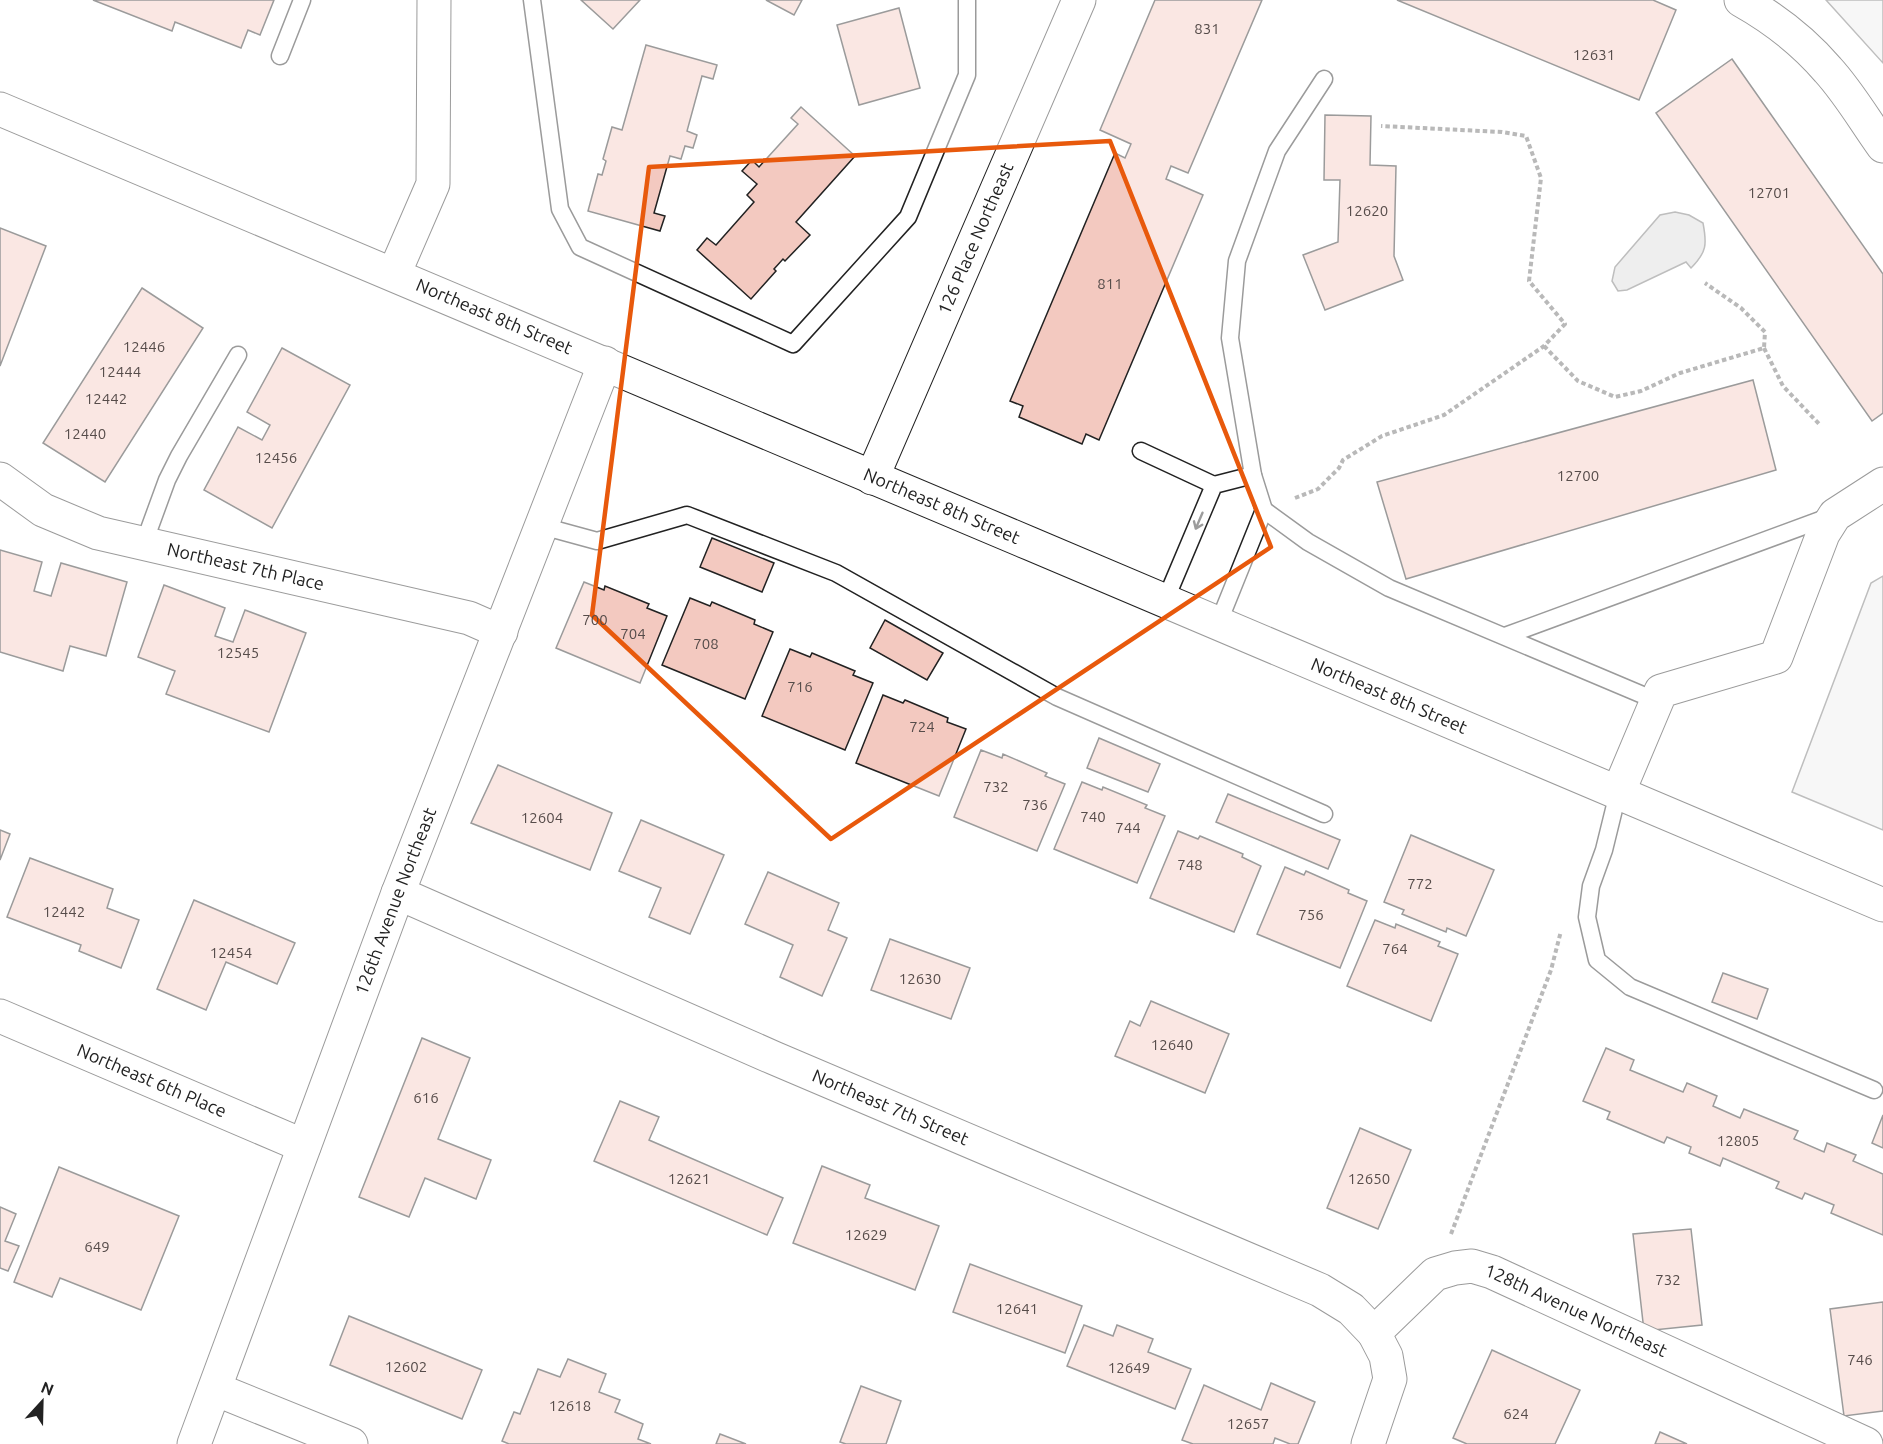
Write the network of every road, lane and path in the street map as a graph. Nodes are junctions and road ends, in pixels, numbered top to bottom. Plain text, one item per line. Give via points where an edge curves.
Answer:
1 (302, 0) edge
2 (435, 0) edge
3 (532, 0) edge
4 (967, 0) edge
5 (1079, 0) edge
6 (1741, 0) edge
7 (280, 56) dead end
8 (1324, 79) dead end
9 (0, 109) edge
10 (1381, 126) dead end
11 (1883, 146) edge
12 (394, 274) junction
13 (1705, 283) dead end
14 (1544, 346) junction
15 (1764, 348) junction
16 (238, 355) dead end
17 (605, 363) junction
18 (1820, 425) dead end
19 (1141, 452) dead end
20 (1253, 475) junction
21 (872, 478) junction
22 (0, 479) edge
23 (1883, 484) edge
24 (1214, 485) junction
25 (1264, 510) junction
26 (1835, 515) junction
27 (542, 526) junction
28 (144, 543) junction
29 (1164, 601) junction
30 (1218, 624) junction
31 (501, 632) junction
32 (1505, 636) junction
33 (1657, 700) junction
34 (1618, 793) junction
35 (1324, 813) dead end
36 (398, 893) junction
37 (1883, 905) edge
38 (1563, 924) dead end
39 (0, 1016) edge
40 (1874, 1090) dead end
41 (304, 1146) junction
42 (1435, 1274) junction
43 (1374, 1333) junction
44 (215, 1389) junction
45 (194, 1444) edge
46 (351, 1444) edge
47 (1368, 1444) edge
48 (1866, 1444) edge

1 - 7 lane
2 - 12 street via 433,184
3 - 4 lane via 560,208 580,247 793,344 908,217 967,75
5 - 21 street, 126 Place Northeast
6 - 11 street via 1797,39 1829,70
8 - 20 lane via 1276,151 1237,261 1230,338
9 - 12 street, Northeast 8th Street
10 - 14 path via 1526,136 1541,178 1529,281 1565,324
12 - 17 street, Northeast 8th Street
13 - 15 path via 1741,308 1766,332
14 - 15 path via 1578,381 1615,397
14 - 25 path via 1444,416 1382,436 1343,460 1318,489
15 - 18 path via 1783,386
16 - 28 lane via 175,464
17 - 21 street, Northeast 8th Street
17 - 27 street, 126th Avenue Northeast
19 - 24 lane
20 - 24 lane
20 - 25 lane
21 - 29 street, Northeast 8th Street
22 - 28 street, Northeast 7th Place via 43,510 98,533
23 - 26 street
24 -> 29 lane
25 - 30 lane
25 - 32 lane via 1308,542 1389,588
26 - 32 lane
26 - 33 street via 1823,534 1776,657 1661,691
27 - 31 street, 126th Avenue Northeast
27 - 35 lane via 597,541 687,515 836,573 1057,697
28 - 31 street, Northeast 7th Place via 469,618
29 - 30 street, Northeast 8th Street
30 - 34 street, Northeast 8th Street
31 - 36 street, 126th Avenue Northeast
32 - 33 lane
33 - 34 street
34 - 37 street, Northeast 8th Street
34 - 40 lane via 1591,886 1587,917 1597,960 1630,987
36 - 41 street, 126th Avenue Northeast
36 - 43 street, Northeast 7th Street via 1320,1290 1351,1309
38 - 42 path via 1551,970
39 - 41 street, Northeast 6th Place
41 - 44 street, 126th Avenue Northeast
42 - 43 street
42 - 48 street, 128th Avenue Northeast via 1472,1266 1492,1272
43 - 47 street via 1386,1356 1390,1379
44 - 45 street, 126th Avenue Northeast
44 - 46 street

